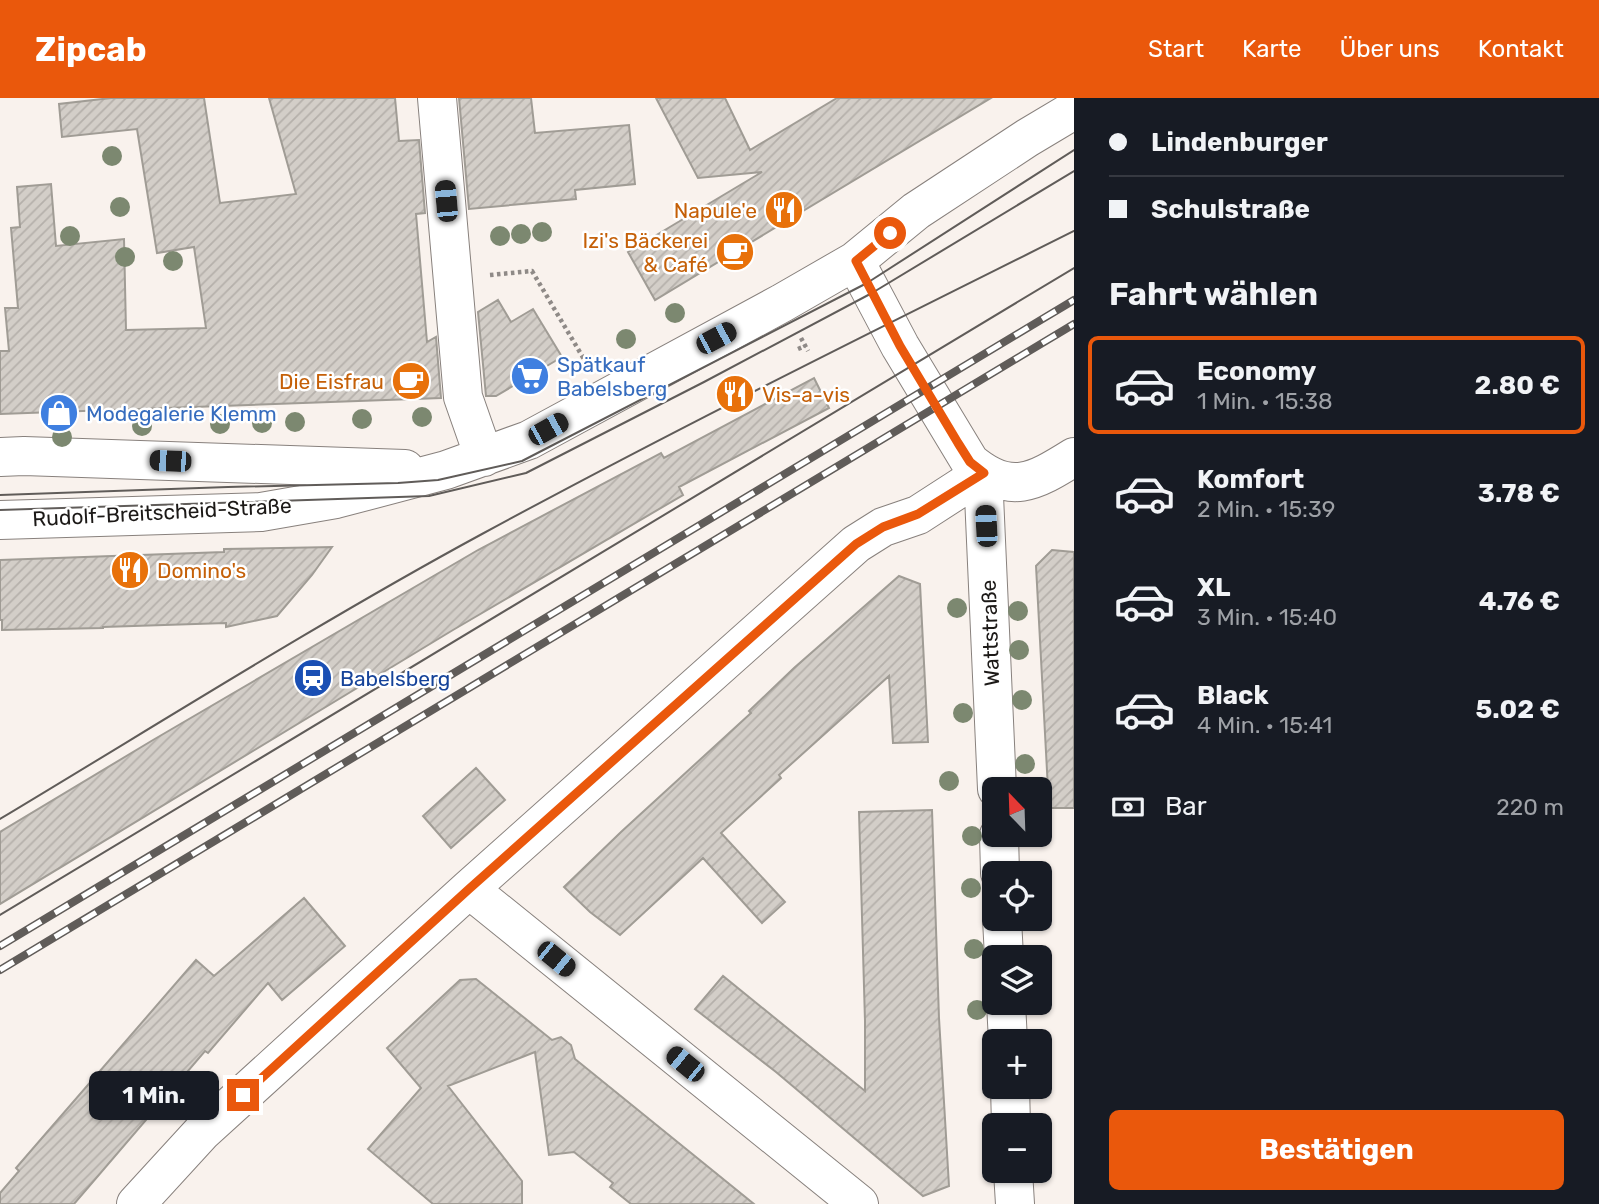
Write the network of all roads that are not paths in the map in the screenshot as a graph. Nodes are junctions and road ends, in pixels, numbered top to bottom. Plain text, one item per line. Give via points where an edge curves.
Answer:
1 (437, 98) edge
2 (1074, 110) edge
3 (856, 261) junction
4 (0, 457) edge
5 (484, 457) junction
6 (1074, 457) edge
7 (446, 470) junction
8 (984, 473) junction
9 (0, 520) edge
10 (997, 777) edge
11 (469, 889) junction
12 (1013, 1183) edge
13 (136, 1204) edge
14 (859, 1204) edge
15 (1014, 1204) edge

1 - 5 street via 463,397
2 - 3 street, Rudolf-Breitscheid-Straße via 916,211
3 - 5 street, Rudolf-Breitscheid-Straße via 529,440
3 - 8 street via 958,443
4 - 7 street, Rudolf-Breitscheid-Straße
5 - 7 street, Rudolf-Breitscheid-Straße
6 - 8 street via 1033,480 1006,482
7 - 9 street, Rudolf-Breitscheid-Straße via 336,499 261,512
8 - 10 street, Wattstraße
8 - 11 street via 918,514 883,527 856,544
11 - 13 street via 202,1132
11 - 14 street
12 - 15 street

